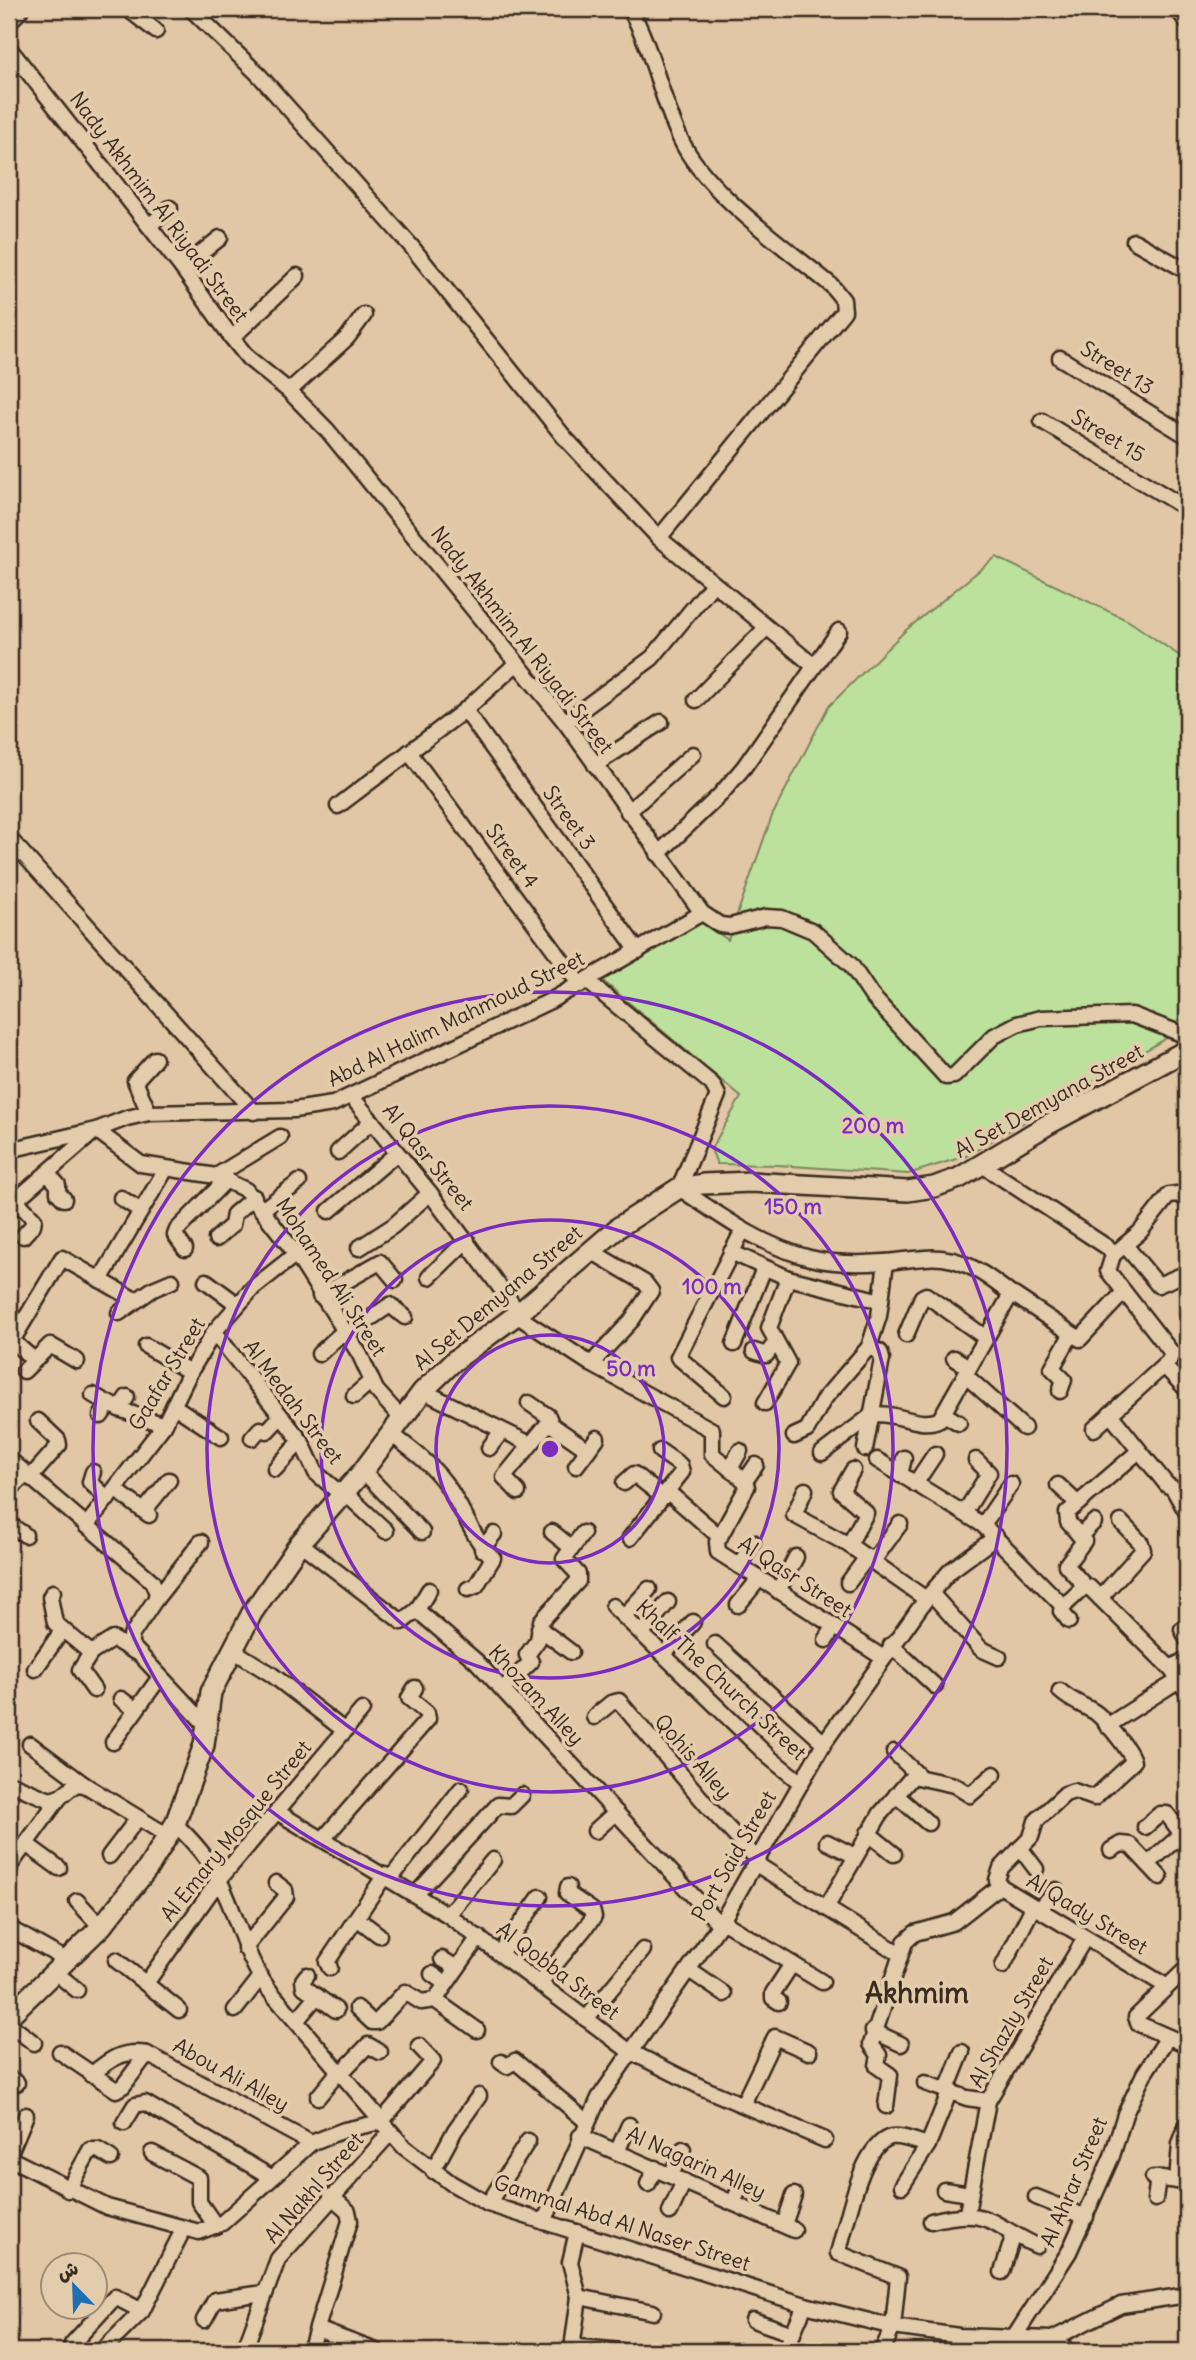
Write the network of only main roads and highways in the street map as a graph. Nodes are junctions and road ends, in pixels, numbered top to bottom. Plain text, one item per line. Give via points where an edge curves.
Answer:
1 (17, 9) edge
2 (9, 17) edge

1 - 2 main road

